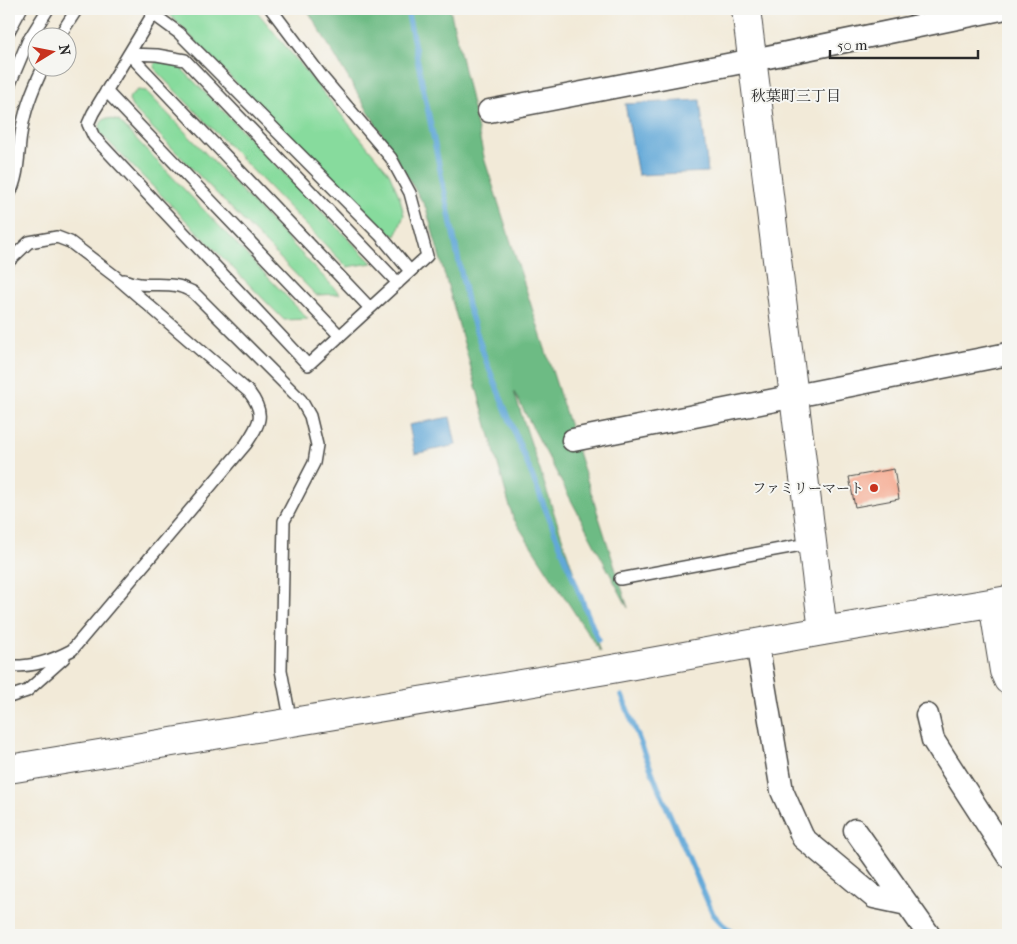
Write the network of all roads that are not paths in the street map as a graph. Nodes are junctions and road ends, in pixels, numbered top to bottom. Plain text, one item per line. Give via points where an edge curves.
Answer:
1 (21, 9) edge
2 (48, 9) edge
3 (78, 9) edge
4 (271, 9) edge
5 (746, 9) edge
6 (1001, 9) edge
7 (154, 12) edge
8 (65, 28) edge
9 (9, 32) edge
10 (129, 54) junction
11 (753, 60) junction
12 (38, 78) edge
13 (9, 86) edge
14 (106, 91) junction
15 (489, 111) dead end
16 (9, 195) edge
17 (9, 261) edge
18 (410, 271) junction
19 (116, 277) junction
20 (398, 283) junction
21 (370, 308) junction
22 (340, 336) junction
23 (1008, 354) edge
24 (794, 397) junction
25 (573, 440) dead end
26 (812, 543) junction
27 (620, 579) dead end
28 (1001, 602) edge
29 (823, 631) junction
30 (757, 643) junction
31 (72, 650) junction
32 (9, 666) edge
33 (1008, 680) edge
34 (9, 697) edge
35 (926, 714) dead end
36 (291, 722) junction
37 (9, 769) edge
38 (855, 830) dead end
39 (1008, 856) edge
40 (907, 904) junction
41 (929, 935) edge

1 - 9 lane
2 - 13 lane via 28,41
3 - 8 lane
4 - 18 lane via 323,78 391,158 410,193 427,256
5 - 11 street
6 - 11 street
7 - 10 lane
7 - 18 lane via 179,33 380,235
10 - 14 lane
10 - 20 lane via 185,60
10 - 21 lane
11 - 15 street
11 - 24 street
12 - 16 lane via 21,132 15,183
14 - 22 lane
14 - 22 lane via 88,124 94,137 308,365
17 - 19 lane via 29,242 57,237 70,242
18 - 20 lane
19 - 31 lane via 249,392 258,404 259,420 246,444
19 - 36 lane via 147,286 178,286 193,292 301,400 310,416 317,445 314,463 284,521 282,670
20 - 21 lane
21 - 22 lane
23 - 24 street
24 - 25 street
24 - 26 street
26 - 27 lane
26 - 29 street
28 - 29 street
28 - 33 street via 1004,671
29 - 30 street
30 - 36 street
30 - 40 street via 782,791 803,838 874,897
31 - 32 lane via 37,665
31 - 34 lane via 27,691
35 - 39 street via 933,740
36 - 37 street
38 - 40 street
40 - 41 street

